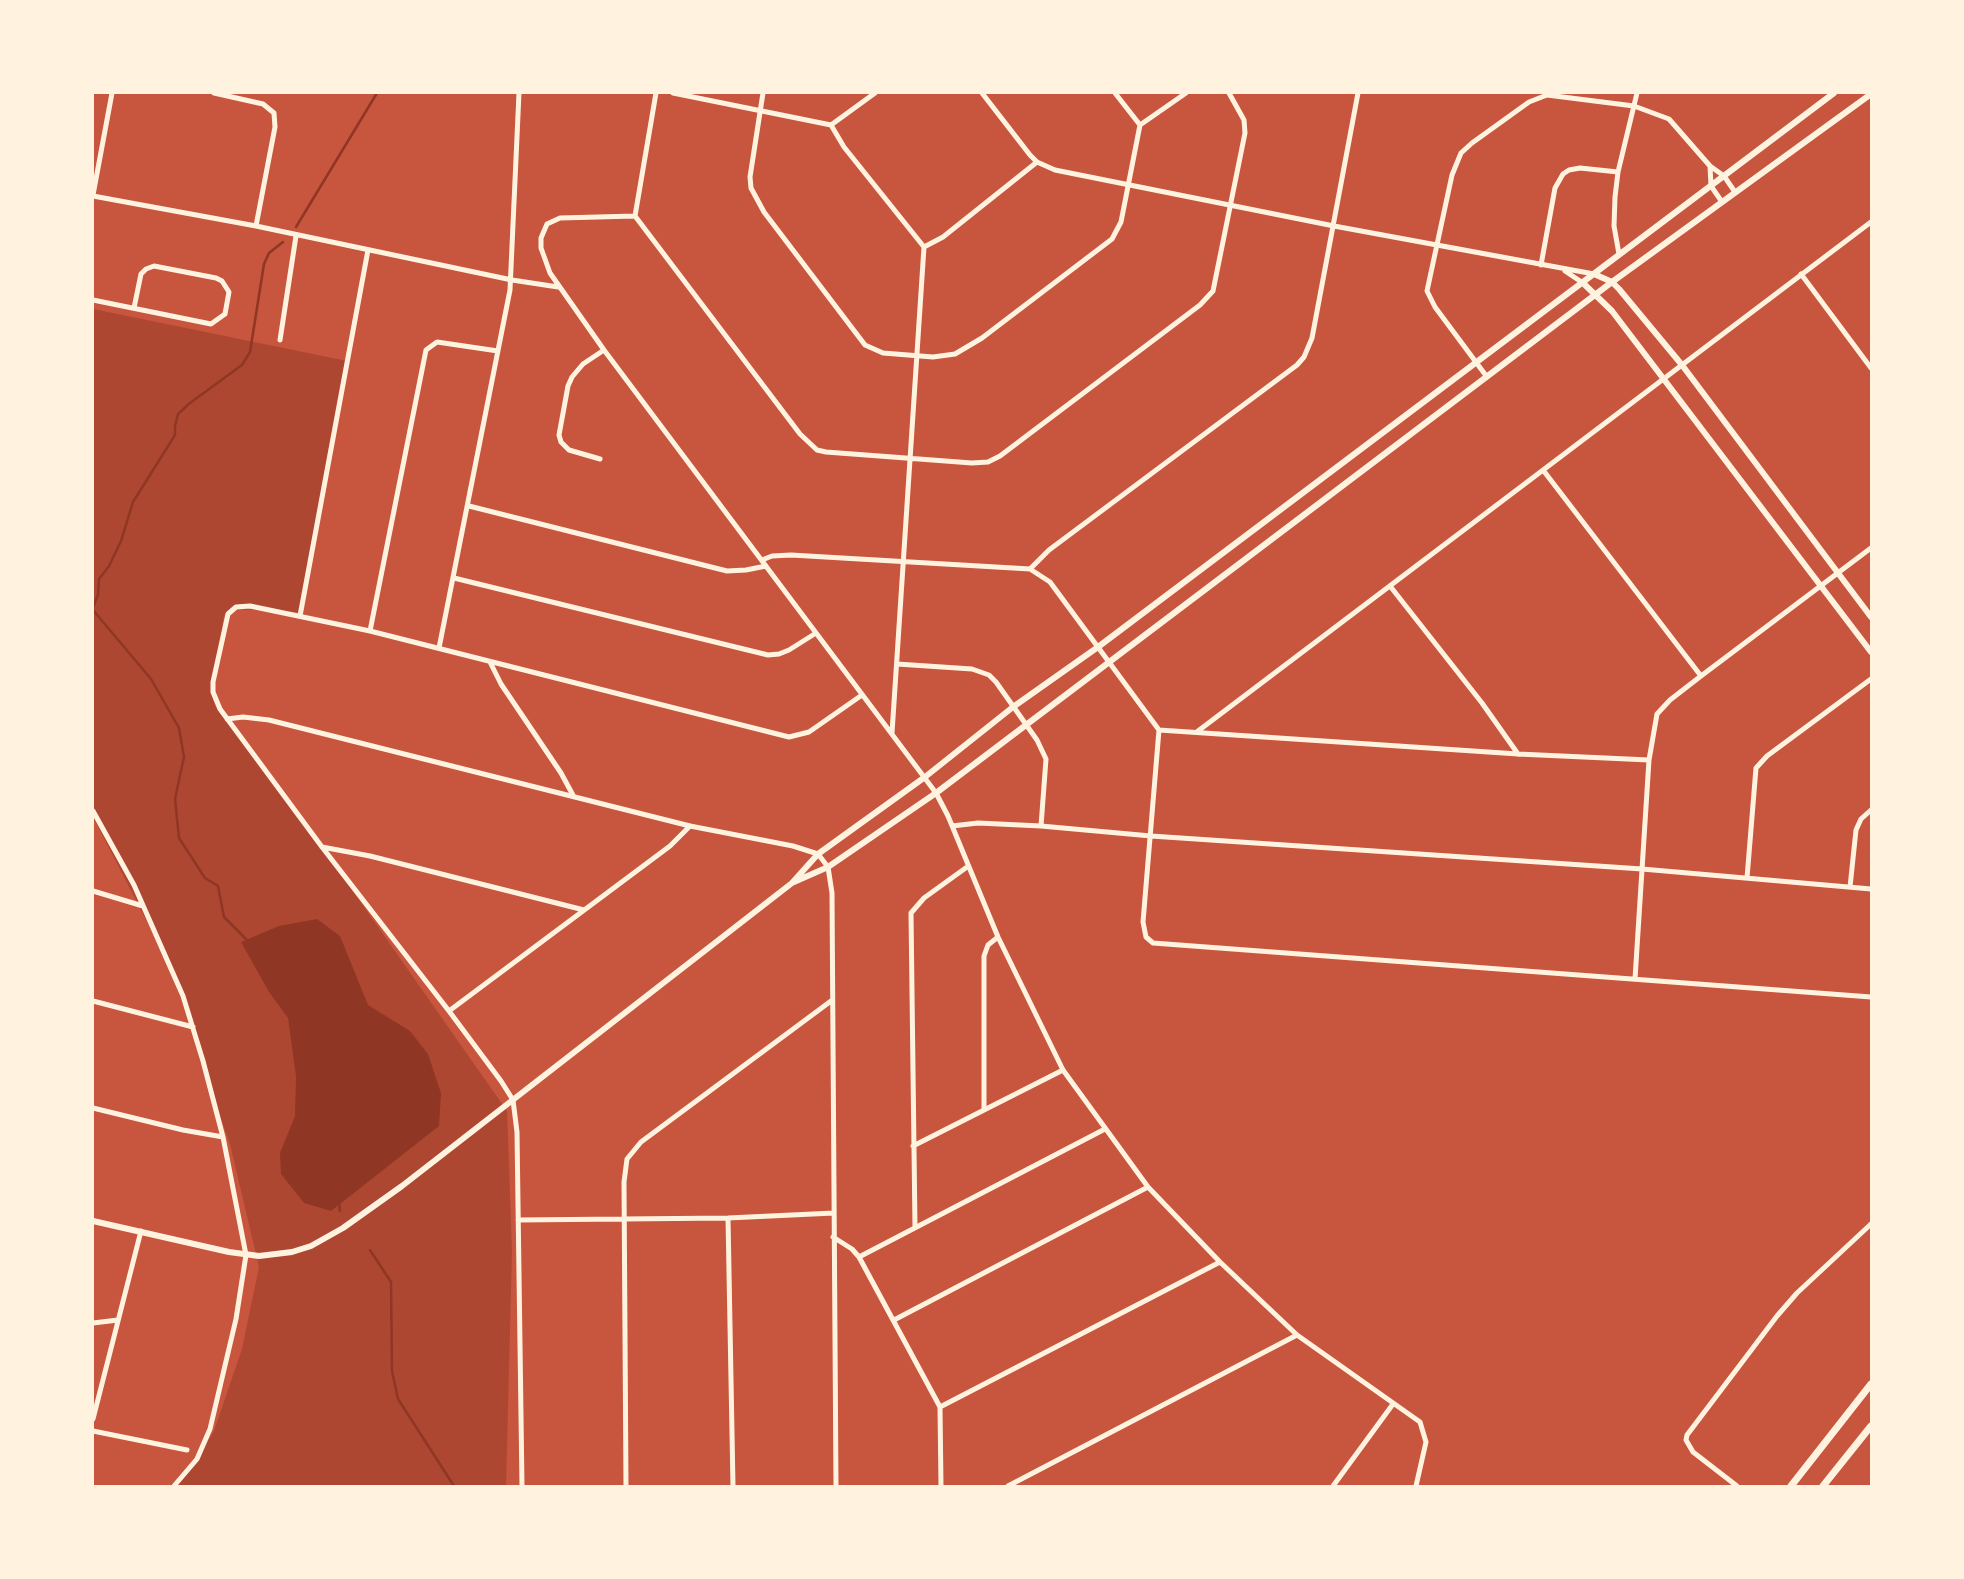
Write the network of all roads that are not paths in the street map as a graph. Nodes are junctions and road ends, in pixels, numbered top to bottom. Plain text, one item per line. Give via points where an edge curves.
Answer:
1 (110, 93) edge
2 (214, 93) edge
3 (519, 93) edge
4 (656, 93) edge
5 (673, 93) edge
6 (763, 93) edge
7 (875, 93) edge
8 (982, 93) edge
9 (1115, 93) edge
10 (1186, 93) edge
11 (1229, 93) edge
12 (1358, 93) edge
13 (1637, 93) edge
14 (1834, 93) edge
15 (1871, 94) edge
16 (1634, 106) junction
17 (759, 110) junction
18 (831, 125) junction
19 (1140, 125) junction
20 (1037, 162) junction
21 (1710, 166) junction
22 (1618, 172) junction
23 (1724, 176) junction
24 (1129, 185) junction
25 (1711, 186) junction
26 (1735, 192) junction
27 (93, 195) edge
28 (1722, 202) junction
29 (1232, 205) junction
30 (635, 216) junction
31 (1871, 222) edge
32 (256, 226) junction
33 (1334, 226) junction
34 (296, 236) junction
35 (1437, 245) junction
36 (925, 247) junction
37 (368, 250) junction
38 (1619, 254) junction
39 (1541, 265) junction
40 (1562, 269) junction
41 (1594, 274) junction
42 (1801, 274) junction
43 (512, 280) junction
44 (1612, 282) junction
45 (1583, 283) junction
46 (558, 287) junction
47 (1597, 294) junction
48 (93, 300) edge
49 (134, 307) junction
50 (280, 340) dead end
51 (604, 350) junction
52 (498, 351) junction
53 (916, 356) junction
54 (1476, 363) junction
55 (1682, 365) junction
56 (1871, 368) edge
57 (1487, 377) junction
58 (1664, 379) junction
59 (911, 458) junction
60 (600, 459) dead end
61 (1543, 470) junction
62 (469, 506) junction
63 (1871, 548) edge
64 (905, 561) junction
65 (764, 563) junction
66 (1030, 569) junction
67 (1839, 573) junction
68 (454, 578) junction
69 (1822, 585) junction
70 (1390, 586) junction
71 (300, 616) junction
72 (1871, 617) edge
73 (370, 631) junction
74 (816, 633) junction
75 (1098, 647) junction
76 (439, 648) junction
77 (1871, 652) edge
78 (490, 662) junction
79 (1109, 663) junction
80 (897, 664) junction
81 (1701, 676) junction
82 (1871, 679) edge
83 (862, 695) junction
84 (1013, 707) junction
85 (226, 719) junction
86 (1026, 723) junction
87 (1159, 730) junction
88 (1198, 731) junction
89 (892, 733) junction
90 (1518, 754) junction
91 (1649, 760) junction
92 (925, 777) junction
93 (936, 793) junction
94 (575, 797) junction
95 (1871, 810) edge
96 (93, 811) edge
97 (1041, 825) junction
98 (690, 826) junction
99 (952, 826) junction
100 (1151, 836) junction
101 (322, 847) junction
102 (818, 854) junction
103 (828, 867) junction
104 (967, 867) junction
105 (1642, 869) junction
106 (1747, 878) junction
107 (792, 883) junction
108 (1850, 887) junction
109 (1871, 889) edge
110 (93, 891) edge
111 (144, 906) junction
112 (584, 910) junction
113 (998, 937) junction
114 (1636, 979) junction
115 (1871, 997) edge
116 (93, 1001) edge
117 (831, 1001) junction
118 (449, 1012) junction
119 (193, 1027) junction
120 (1063, 1070) junction
121 (513, 1100) junction
122 (93, 1108) edge
123 (984, 1110) junction
124 (1105, 1129) junction
125 (223, 1137) junction
126 (913, 1146) junction
127 (1148, 1187) junction
128 (834, 1213) junction
129 (728, 1218) junction
130 (625, 1219) junction
131 (517, 1220) junction
132 (94, 1222) edge
133 (1871, 1224) edge
134 (915, 1227) junction
135 (141, 1231) junction
136 (833, 1237) junction
137 (246, 1255) junction
138 (859, 1257) junction
139 (1220, 1262) junction
140 (118, 1320) junction
141 (894, 1320) junction
142 (93, 1323) edge
143 (1297, 1335) junction
144 (1871, 1384) edge
145 (1393, 1404) junction
146 (940, 1407) junction
147 (93, 1419) edge
148 (1871, 1426) edge
149 (93, 1431) edge
150 (187, 1450) dead end
151 (174, 1486) edge
152 (522, 1486) edge
153 (626, 1486) edge
154 (733, 1486) edge
155 (836, 1486) edge
156 (941, 1486) edge
157 (1008, 1486) edge
158 (1333, 1486) edge
159 (1416, 1486) edge
160 (1737, 1486) edge
161 (1791, 1486) edge
162 (1823, 1486) edge

1 - 27 street
2 - 32 street via 263,104 274,113
3 - 43 street
4 - 30 street
5 - 17 street
6 - 17 street
7 - 18 street
8 - 20 street
9 - 19 street
10 - 19 street
11 - 29 street via 1244,120 1245,133
12 - 33 street
13 - 16 street
14 - 23 street
15 - 26 street
16 - 21 street via 1669,119
16 - 22 street
16 - 35 street via 1547,95 1529,102 1461,153
17 - 18 street
17 - 53 street via 750,177 764,212 865,345 883,354
18 - 36 street
19 - 24 street
20 - 24 street
20 - 36 street
21 - 23 street
21 - 25 street
22 - 38 street via 1614,226
22 - 39 street via 1580,168 1563,174 1555,188
23 - 25 street
23 - 26 street
24 - 29 street
24 - 53 street via 1117,232 1102,247 969,347 944,356
25 - 28 street
25 - 38 street
26 - 28 street
27 - 32 street
28 - 44 street
29 - 33 street
29 - 59 street via 1216,282 1200,305 1000,456 972,463
30 - 46 street via 560,218 547,224 541,248
30 - 59 street via 809,444 826,452
31 - 42 street
32 - 34 street
33 - 35 street
33 - 66 street via 1312,338 1304,357
34 - 37 street
34 - 50 street
35 - 39 street
35 - 54 street via 1427,291
36 - 53 street
37 - 43 street
37 - 71 street
38 - 41 street
39 - 40 street
40 - 41 street
40 - 45 street
41 - 44 street
41 - 45 street
42 - 55 street
42 - 56 street
43 - 46 street
43 - 52 street
44 - 47 street
44 - 55 street
45 - 47 street
45 - 54 street
46 - 51 street
47 - 57 street
47 - 58 street
48 - 49 street
49 - 49 street via 211,324 225,314 229,292 216,278 154,266 141,274
51 - 60 street via 583,363 572,377 559,435 569,450
51 - 65 street
52 - 62 street
52 - 73 street via 437,342 426,350
53 - 59 street
54 - 57 street
54 - 75 street
55 - 58 street
55 - 67 street
57 - 79 street
58 - 61 street
58 - 69 street
59 - 64 street
61 - 70 street
61 - 81 street
62 - 65 street via 715,569 735,572
62 - 68 street
63 - 67 street
64 - 65 street via 791,555 772,556
64 - 66 street
64 - 80 street
65 - 74 street
66 - 75 street via 1050,582
67 - 69 street
67 - 72 street
68 - 74 street via 768,655 789,650
68 - 76 street
69 - 77 street
69 - 81 street
70 - 88 street
70 - 90 street
71 - 73 street
71 - 85 street via 244,605 232,608 213,682 215,700
73 - 76 street
74 - 83 street
75 - 79 street
75 - 84 street
76 - 78 street
78 - 83 street via 789,737 809,732
78 - 94 street
79 - 86 street
79 - 87 street
80 - 84 street via 981,671 996,682
80 - 89 street
81 - 91 street via 1657,714
82 - 106 street via 1756,768
83 - 89 street
84 - 86 street
84 - 92 street
85 - 94 street via 269,720
85 - 101 street
86 - 93 street
86 - 97 street via 1046,760
87 - 88 street
87 - 100 street
88 - 90 street
89 - 92 street
90 - 91 street
91 - 105 street
92 - 93 street
92 - 102 street
93 - 99 street
93 - 103 street
94 - 98 street
95 - 108 street via 1856,830
96 - 111 street
97 - 99 street
97 - 100 street
98 - 102 street
98 - 112 street
99 - 104 street
100 - 105 street
100 - 114 street via 1143,922 1146,937 1153,943
101 - 112 street
101 - 118 street
102 - 103 street
102 - 107 street
103 - 107 street
103 - 117 street
104 - 113 street
104 - 126 street via 911,913
105 - 106 street
105 - 114 street
106 - 108 street
107 - 121 street
108 - 109 street
110 - 111 street
111 - 119 street
112 - 118 street
113 - 120 street
113 - 123 street via 984,956
114 - 115 street
116 - 119 street
117 - 128 street
117 - 130 street via 632,1150 624,1169
118 - 121 street
119 - 125 street
120 - 123 street
120 - 124 street
121 - 131 street
121 - 137 street via 325,1240 292,1252
122 - 125 street
123 - 126 street
124 - 127 street
124 - 134 street
125 - 137 street
126 - 134 street
127 - 139 street
127 - 141 street
128 - 129 street
128 - 136 street
129 - 130 street
129 - 154 street
130 - 131 street
130 - 153 street
131 - 152 street
132 - 135 street
133 - 160 street via 1797,1293 1687,1435 1693,1452
134 - 138 street
135 - 137 street
135 - 140 street
136 - 138 street
136 - 155 street
137 - 151 street via 210,1429 197,1459
138 - 141 street
139 - 143 street
139 - 146 street
140 - 142 street
140 - 147 street
141 - 146 street
143 - 145 street
143 - 157 street
144 - 161 main road
145 - 158 street
145 - 159 street via 1420,1422 1426,1442
146 - 156 street
148 - 162 main road
149 - 150 street

